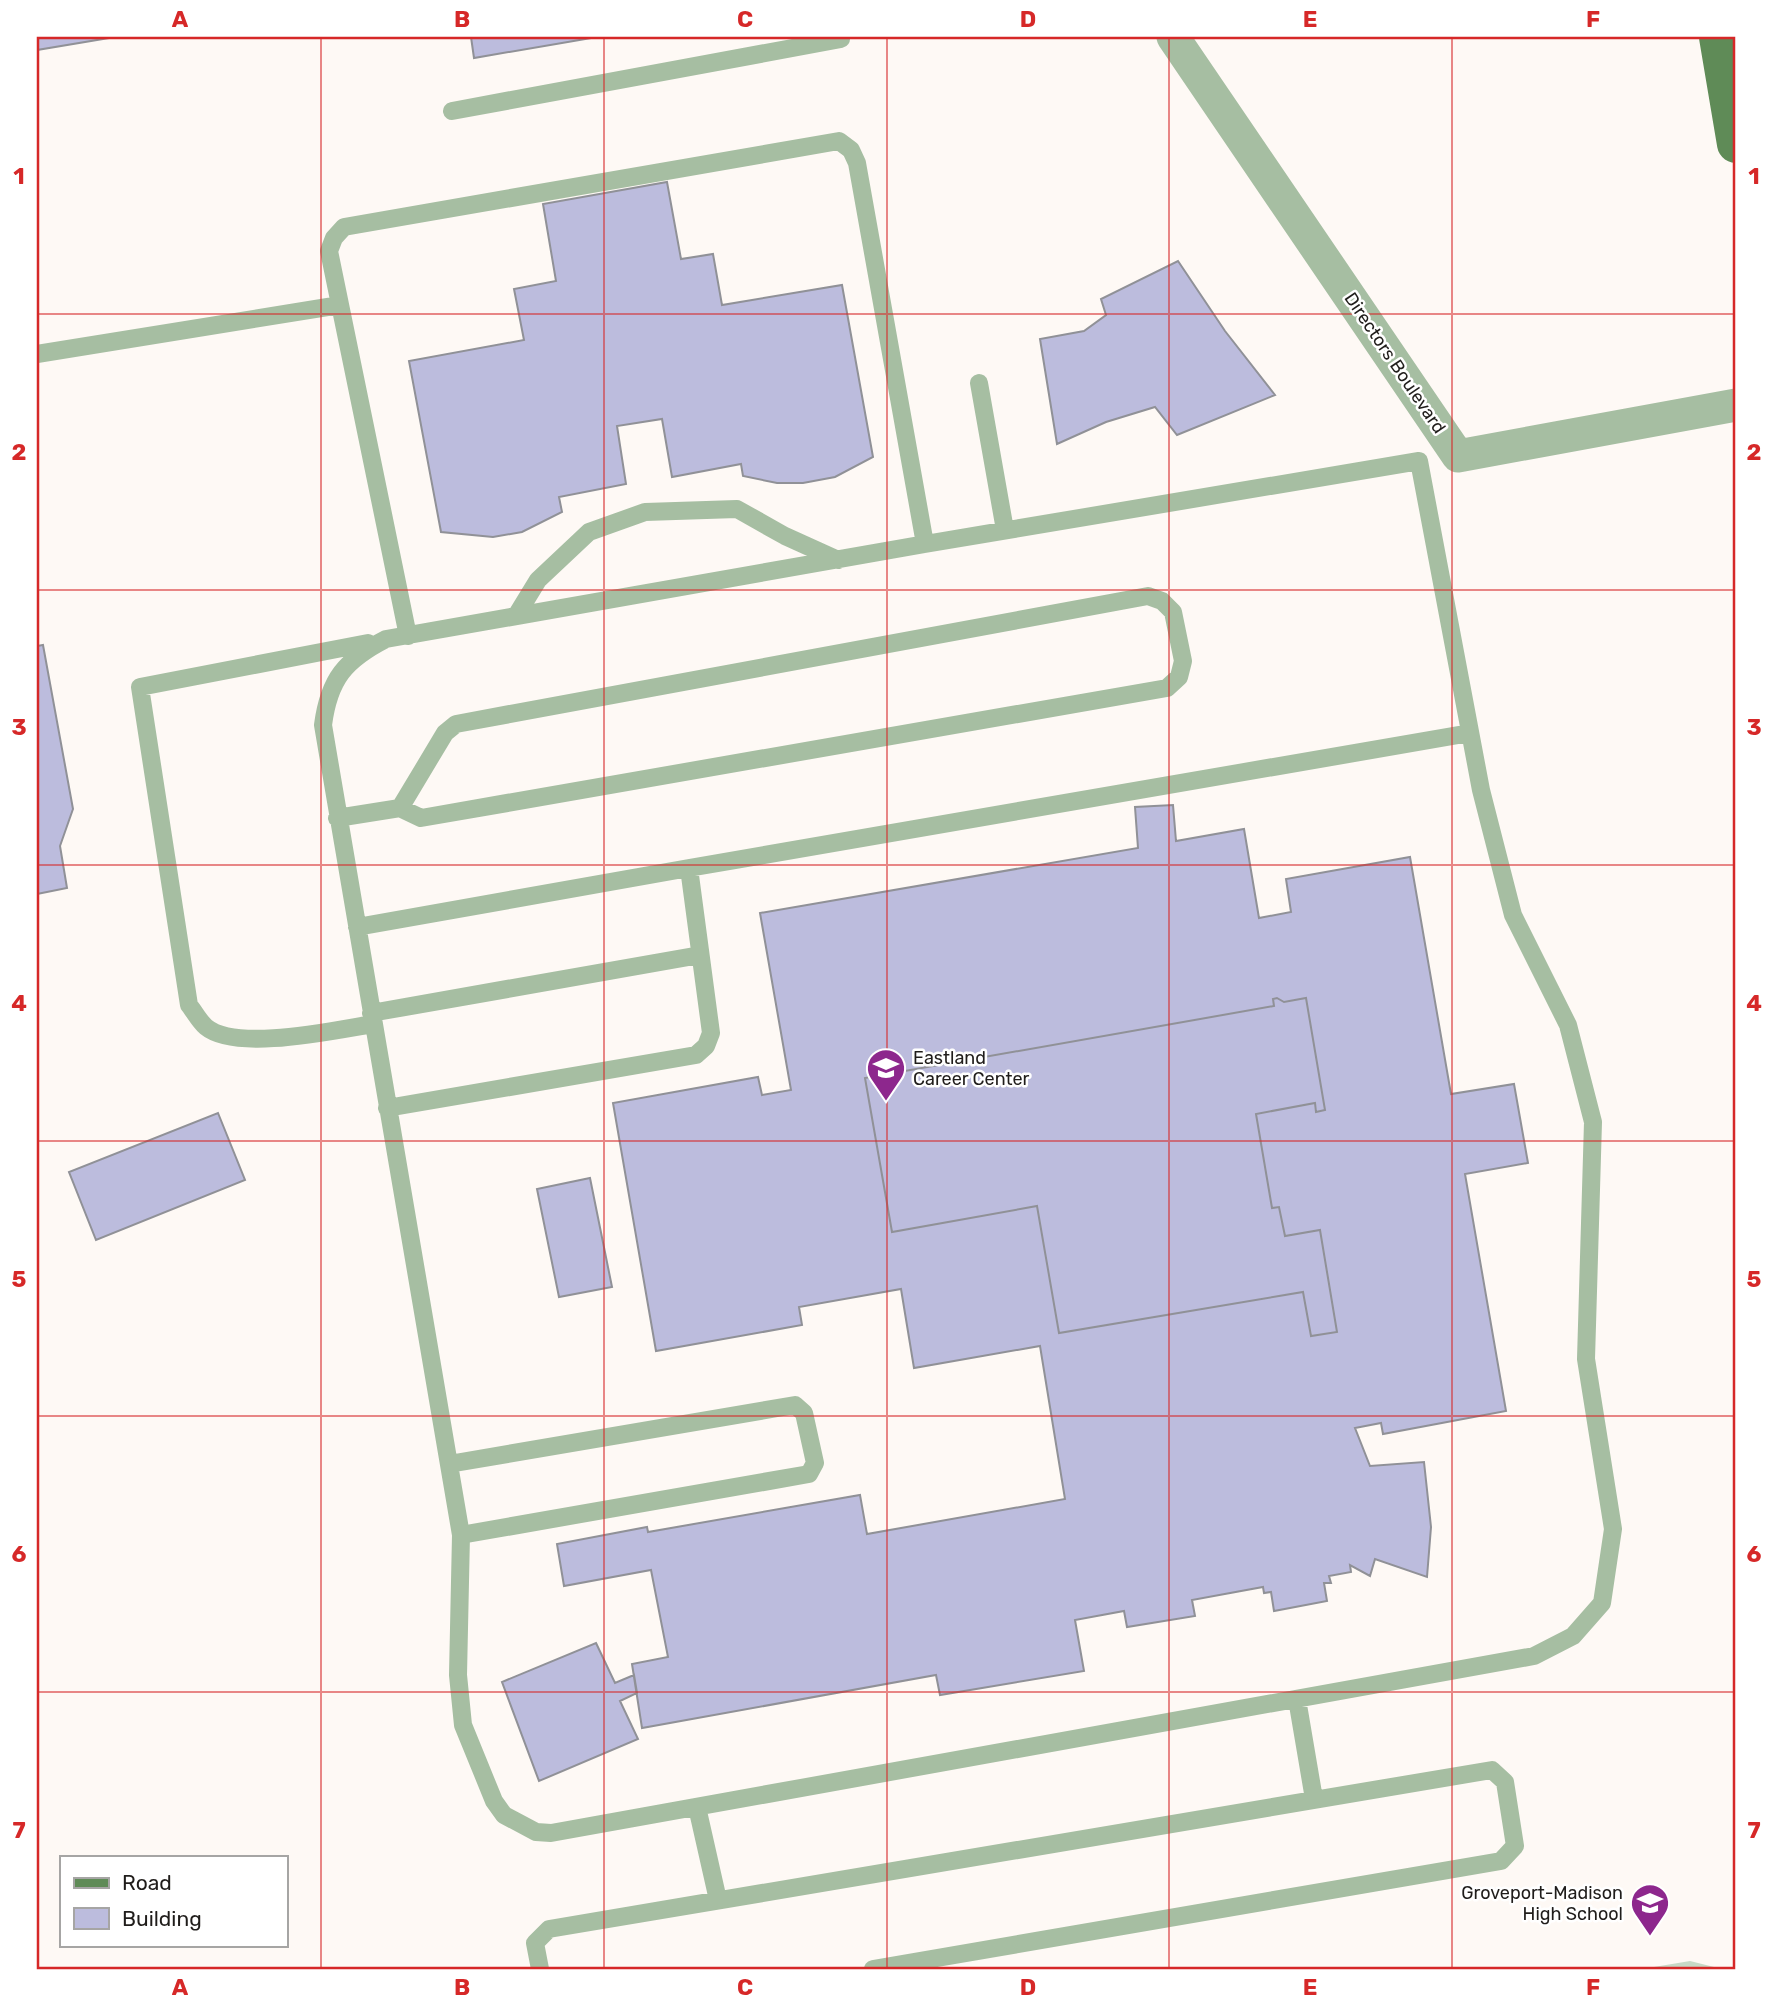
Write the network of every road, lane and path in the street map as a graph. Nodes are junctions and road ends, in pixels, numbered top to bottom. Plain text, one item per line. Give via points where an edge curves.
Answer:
1 (844, 37) edge
2 (1173, 37) edge
3 (1718, 37) edge
4 (452, 111) dead end
5 (1736, 144) edge
6 (340, 305) junction
7 (37, 354) edge
8 (979, 383) dead end
9 (1736, 405) edge
10 (1458, 456) junction
11 (1419, 461) junction
12 (1005, 530) junction
13 (925, 544) junction
14 (838, 559) junction
15 (516, 616) junction
16 (408, 636) junction
17 (386, 639) junction
18 (1470, 733) junction
19 (400, 808) junction
20 (337, 818) junction
21 (689, 868) junction
22 (357, 927) junction
23 (700, 955) junction
24 (372, 1018) junction
25 (387, 1108) junction
26 (449, 1464) junction
27 (461, 1535) junction
28 (1297, 1699) junction
29 (1314, 1798) junction
30 (697, 1807) junction
31 (718, 1900) junction
32 (540, 1969) edge
33 (873, 1969) edge

1 - 4 lane
2 - 10 street, Directors Boulevard
3 - 5 main road
6 - 7 lane
6 - 13 lane via 329,251 344,227 839,141 851,150 857,163
6 - 16 lane
8 - 12 lane
9 - 10 street
10 - 11 lane
11 - 12 lane
11 - 18 lane
12 - 13 lane
13 - 14 lane
14 - 15 lane
14 - 15 lane via 737,509 645,512 589,532 538,580
15 - 16 lane
16 - 17 lane
17 - 20 lane via 359,653 326,696 323,725
17 - 24 lane via 140,687 189,1005 206,1027 229,1036 267,1039
18 - 21 lane
18 - 28 lane via 1513,915 1568,1025 1593,1122 1586,1359 1613,1530 1602,1604 1573,1636 1534,1656
19 - 19 lane via 421,818 1167,688 1179,677 1183,661 1173,612 1148,596 456,724 445,733
19 - 20 lane
20 - 22 lane
21 - 22 lane
21 - 23 lane
22 - 24 lane
23 - 24 lane
23 - 25 lane via 710,1033 706,1046 696,1055
24 - 25 lane
25 - 26 lane
26 - 27 lane
26 - 27 lane via 795,1405 804,1413 815,1463 809,1474
27 - 30 lane via 458,1675 463,1725 503,1815 536,1832 551,1833
28 - 29 lane
28 - 30 lane
29 - 31 lane
29 - 33 lane via 1492,1770 1505,1782 1516,1846 1501,1861
30 - 31 lane
31 - 32 lane via 549,1929 535,1942

